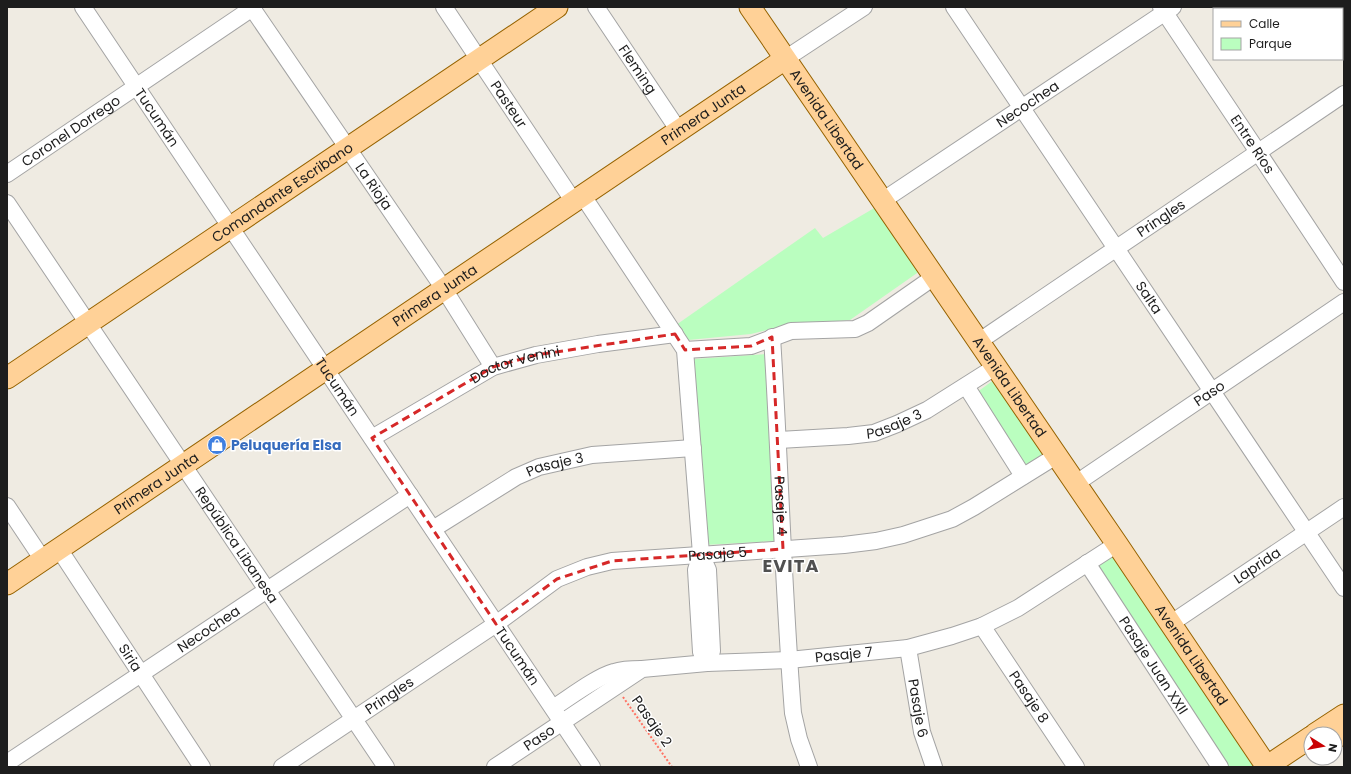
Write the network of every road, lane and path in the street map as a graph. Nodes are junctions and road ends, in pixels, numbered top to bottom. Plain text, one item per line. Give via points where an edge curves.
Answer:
1 (83, 7) edge
2 (444, 7) edge
3 (557, 7) edge
4 (596, 7) edge
5 (750, 7) edge
6 (864, 7) edge
7 (954, 7) edge
8 (253, 8) edge
9 (1166, 9) edge
10 (785, 59) junction
11 (479, 60) junction
12 (136, 86) junction
13 (1344, 94) edge
14 (1021, 108) junction
15 (679, 131) junction
16 (348, 148) junction
17 (1258, 152) junction
18 (7, 174) edge
19 (579, 199) junction
20 (882, 201) junction
21 (7, 203) edge
22 (230, 227) junction
23 (1116, 248) junction
24 (934, 277) junction
25 (1344, 282) edge
26 (444, 289) junction
27 (1344, 302) edge
28 (88, 323) junction
29 (675, 334) junction
30 (772, 337) junction
31 (978, 342) junction
32 (685, 350) junction
33 (492, 367) junction
34 (995, 367) junction
35 (326, 369) junction
36 (7, 378) edge
37 (966, 386) junction
38 (1211, 392) junction
39 (372, 438) junction
40 (779, 440) junction
41 (693, 448) junction
42 (1056, 456) junction
43 (184, 465) junction
44 (1023, 476) junction
45 (1075, 484) junction
46 (410, 494) junction
47 (7, 506) edge
48 (1344, 507) edge
49 (433, 530) junction
50 (1306, 532) junction
51 (1117, 544) junction
52 (783, 549) junction
53 (701, 554) junction
54 (51, 555) junction
55 (1087, 563) junction
56 (7, 584) edge
57 (1344, 588) edge
58 (267, 590) junction
59 (496, 624) junction
60 (1170, 624) junction
61 (982, 626) junction
62 (908, 648) junction
63 (789, 660) junction
64 (707, 663) junction
65 (642, 669) junction
66 (141, 673) junction
67 (616, 687) junction
68 (553, 708) junction
69 (1344, 714) edge
70 (354, 719) junction
71 (562, 722) junction
72 (1327, 726) edge
73 (1303, 742) edge
74 (1303, 759) edge
75 (7, 763) edge
76 (202, 767) edge
77 (282, 767) edge
78 (386, 767) edge
79 (496, 767) edge
80 (592, 767) edge
81 (672, 767) edge
82 (809, 767) edge
83 (934, 767) edge
84 (1076, 767) edge
85 (1220, 767) edge
86 (1266, 767) edge
87 (1292, 767) edge

1 - 12 street, Tucumán
2 - 11 street, Pasteur
3 - 11 main road, Comandante Escribano
4 - 15 street, Fleming
5 - 10 main road, Avenida Libertad
6 - 10 street, Primera Junta
7 - 14 street, Salta
8 - 12 street, Coronel Dorrego
8 - 16 street, La Rioja
9 - 14 street, Necochea
9 - 17 street, Entre Ríos
10 - 15 main road, Primera Junta
10 - 20 main road, Avenida Libertad
11 - 16 main road, Comandante Escribano
11 - 19 street, Pasteur
12 - 18 street, Coronel Dorrego
12 - 22 street, Tucumán
13 - 17 street, Pringles
14 - 20 street, Necochea
14 - 23 street, Salta
15 - 19 main road, Primera Junta
16 - 22 main road, Comandante Escribano
16 - 26 street, La Rioja
17 - 23 street, Pringles
17 - 25 street, Entre Ríos
19 - 26 main road, Primera Junta
19 - 29 street, Pasteur
20 - 24 main road, Avenida Libertad
21 - 28 street, República Libanesa
22 - 28 main road, Comandante Escribano
22 - 35 street, Tucumán
23 - 31 street, Pringles
23 - 38 street, Salta
24 - 30 street via 868,323 854,328 791,331
24 - 31 main road, Avenida Libertad
26 - 33 street, La Rioja
26 - 35 main road, Primera Junta
27 - 38 street, Paso
28 - 36 main road, Comandante Escribano
28 - 43 street, República Libanesa
29 - 32 street, Pasteur
29 - 33 street, Doctor Venini via 591,345 536,355
30 - 32 street via 751,346
30 - 40 street, Pasaje 4
31 - 34 main road, Avenida Libertad
32 - 41 street
33 - 39 street, Doctor Venini
34 - 37 street, Pasaje 3
34 - 42 main road, Avenida Libertad
35 - 39 street, Tucumán
35 - 43 main road, Primera Junta
37 - 40 street, Pasaje 3 via 927,410 874,433
37 - 44 street
38 - 45 street, Paso
38 - 50 street, Salta
39 - 46 street, Tucumán
40 - 52 street, Pasaje 4
41 - 49 street, Pasaje 3 via 592,455 539,467 516,477
41 - 53 street
42 - 44 street, Pasaje 5
42 - 45 main road, Avenida Libertad
43 - 54 main road, Primera Junta
43 - 58 street, República Libanesa
44 - 52 street, Pasaje 5 via 974,507 929,528 876,541
45 - 51 main road, Avenida Libertad
46 - 49 street, Tucumán
46 - 58 street, Necochea
47 - 54 street, Siria
48 - 50 street, Laprida
49 - 59 street, Tucumán
50 - 57 street, Salta
50 - 60 street, Laprida
51 - 55 street, Pasaje 7
51 - 60 main road, Avenida Libertad
52 - 53 street, Pasaje 5
52 - 63 street, Pasaje 4
53 - 59 street, Pasaje 5 via 612,561 587,567 556,579
53 - 64 street via 708,570 712,651
54 - 56 main road, Primera Junta
54 - 66 street, Siria
55 - 61 street, Pasaje 7 via 1018,608
55 - 85 street, Pasaje Juan XXII
58 - 66 street, Necochea
58 - 70 street, República Libanesa
59 - 68 street, Tucumán
59 - 70 street, Pringles
60 - 86 main road, Avenida Libertad
61 - 62 street, Pasaje 7
61 - 84 street, Pasaje 8
62 - 63 street, Pasaje 7
62 - 83 street, Pasaje 6 via 922,732
63 - 64 street, Pasaje 7
63 - 82 street, Pasaje 4 via 793,713
64 - 65 street, Pasaje 7
65 - 67 street, Pasaje 7
65 - 68 street via 612,672
66 - 75 street, Necochea
66 - 76 street, Siria
67 - 71 street, Pasaje 7
67 - 81 path, Pasaje 2
68 - 71 street, Tucumán
69 - 72 main road
70 - 77 street, Pringles
70 - 78 street, República Libanesa
71 - 79 street, Paso
71 - 80 street, Tucumán
73 - 86 main road
74 - 87 main road

